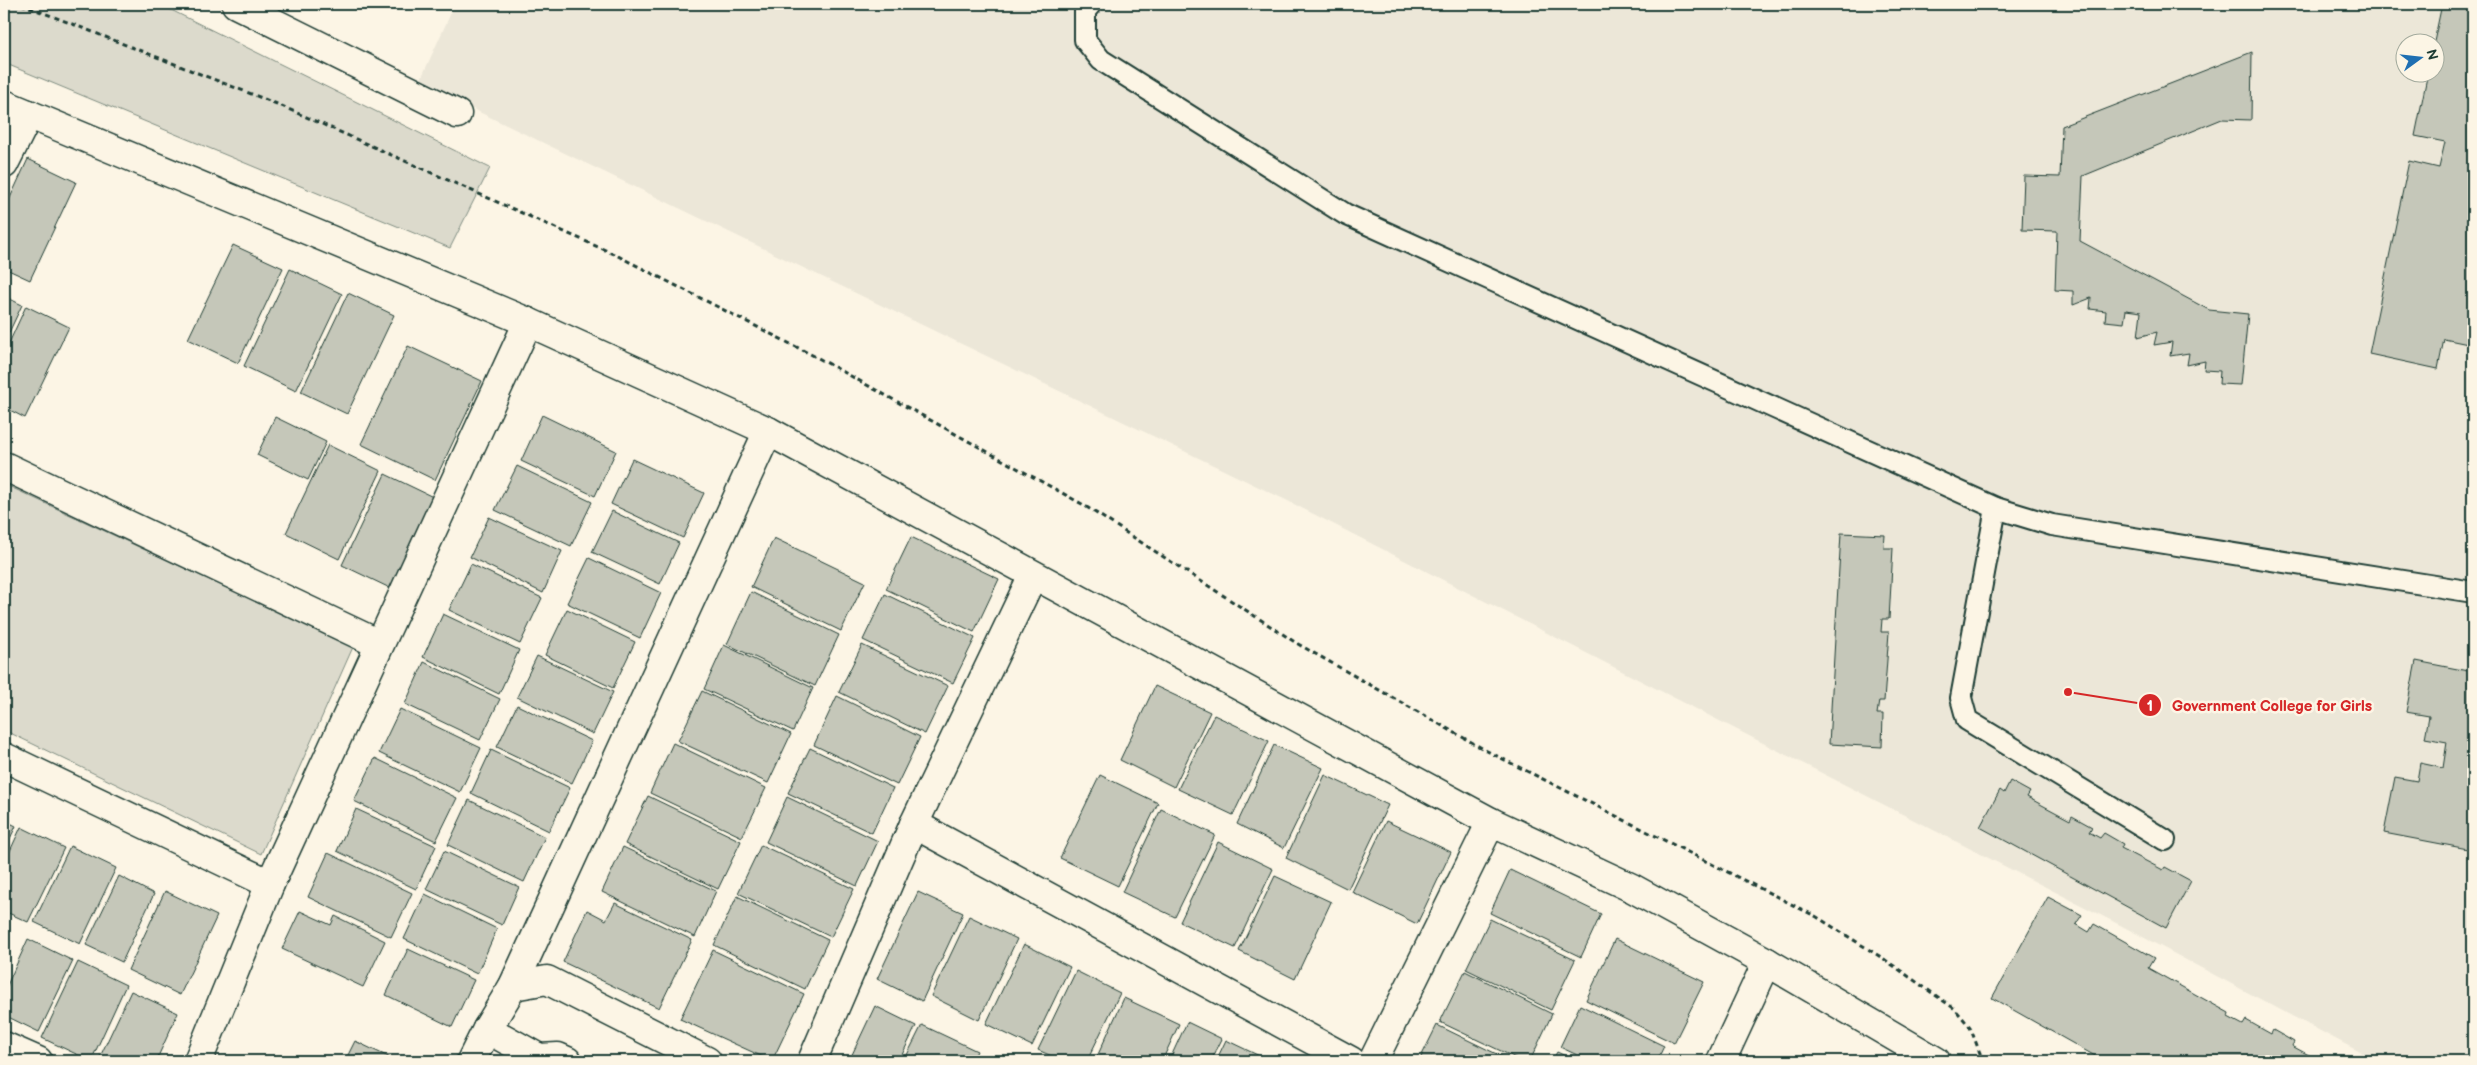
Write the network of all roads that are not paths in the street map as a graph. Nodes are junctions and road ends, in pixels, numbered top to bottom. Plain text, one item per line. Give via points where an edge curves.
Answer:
1 (236, 4) edge
2 (1090, 4) edge
3 (4, 104) edge
4 (29, 114) junction
5 (457, 114) dead end
6 (4, 164) edge
7 (528, 322) junction
8 (768, 431) junction
9 (4, 466) edge
10 (1996, 508) junction
11 (1033, 575) junction
12 (2473, 592) edge
13 (379, 644) junction
14 (4, 757) edge
15 (1490, 822) junction
16 (914, 824) junction
17 (2165, 840) dead end
18 (270, 884) junction
19 (1767, 962) junction
20 (513, 986) junction
21 (487, 1029) junction
22 (4, 1046) edge
23 (537, 1060) edge
24 (38, 1061) edge
25 (198, 1061) edge
26 (471, 1061) edge
27 (567, 1061) edge
28 (706, 1061) edge
29 (812, 1061) edge
30 (1351, 1061) edge
31 (1373, 1061) edge
32 (1721, 1061) edge
33 (1936, 1061) edge

1 - 5 street
2 - 10 lane via 1085,11 1085,40 1101,60 1345,214
3 - 4 street
4 - 6 street
4 - 7 street
7 - 8 street
7 - 13 street
8 - 11 street
8 - 20 street
9 - 13 street
10 - 12 lane via 2052,525
10 - 17 lane via 1961,698 1966,720
11 - 15 street
11 - 16 street
13 - 18 street
14 - 18 street
15 - 19 street via 1632,888
15 - 31 street
16 - 29 street
16 - 30 street
18 - 25 street
19 - 32 street
19 - 33 street
20 - 21 street
20 - 28 street via 547,980
21 - 23 street
21 - 26 street
22 - 24 street
23 - 27 street via 558,1057

